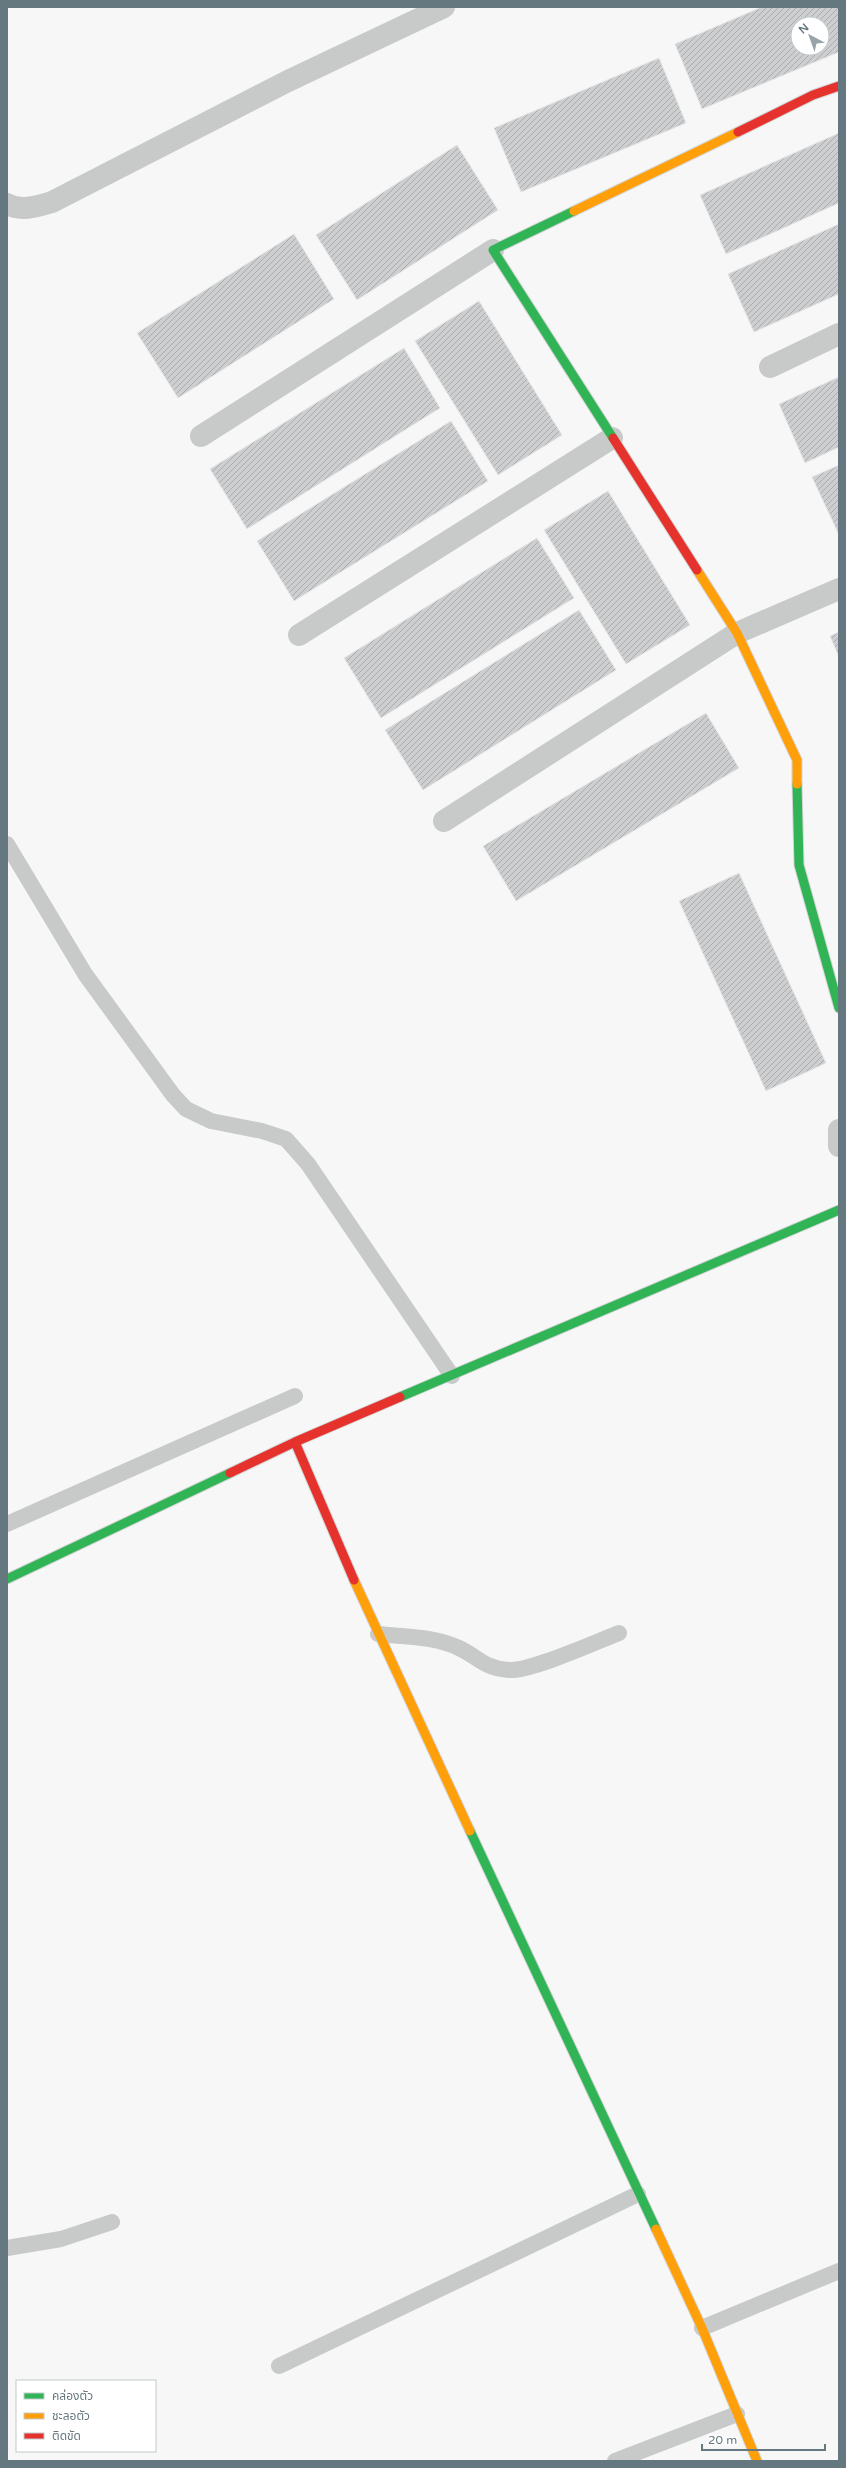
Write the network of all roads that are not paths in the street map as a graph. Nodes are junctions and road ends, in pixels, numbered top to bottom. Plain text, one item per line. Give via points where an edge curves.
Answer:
1 (444, 7) edge
2 (839, 86) edge
3 (7, 204) edge
4 (492, 250) junction
5 (839, 334) edge
6 (770, 367) dead end
7 (201, 436) dead end
8 (612, 438) junction
9 (839, 589) edge
10 (737, 633) junction
11 (298, 635) dead end
12 (444, 821) dead end
13 (9, 852) edge
14 (839, 1008) edge
15 (839, 1130) edge
16 (839, 1146) edge
17 (839, 1210) edge
18 (452, 1376) junction
19 (295, 1396) dead end
20 (294, 1442) junction
21 (7, 1524) edge
22 (7, 1579) edge
23 (619, 1633) dead end
24 (378, 1634) junction
25 (638, 2194) junction
26 (112, 2222) dead end
27 (7, 2248) edge
28 (839, 2271) edge
29 (702, 2328) junction
30 (279, 2366) dead end
31 (737, 2414) junction
32 (615, 2461) edge
33 (757, 2461) edge

1 - 3 street via 288,81 52,202 31,208 11,207
2 - 4 street via 813,95
4 - 7 street
4 - 8 street
5 - 6 street
8 - 10 street
8 - 11 street
9 - 10 street
10 - 12 street
10 - 14 street via 797,760 799,865
13 - 18 lane via 85,974 172,1095 186,1109 212,1121 262,1131 286,1139 308,1164
15 - 16 street
17 - 18 street
18 - 20 street
19 - 21 lane
20 - 22 street
20 - 24 street
23 - 24 lane via 539,1663 510,1670 485,1665 459,1648 433,1640
24 - 25 street
25 - 29 street
25 - 30 lane
26 - 27 lane via 61,2239
28 - 29 lane
29 - 31 street
31 - 32 lane
31 - 33 street

